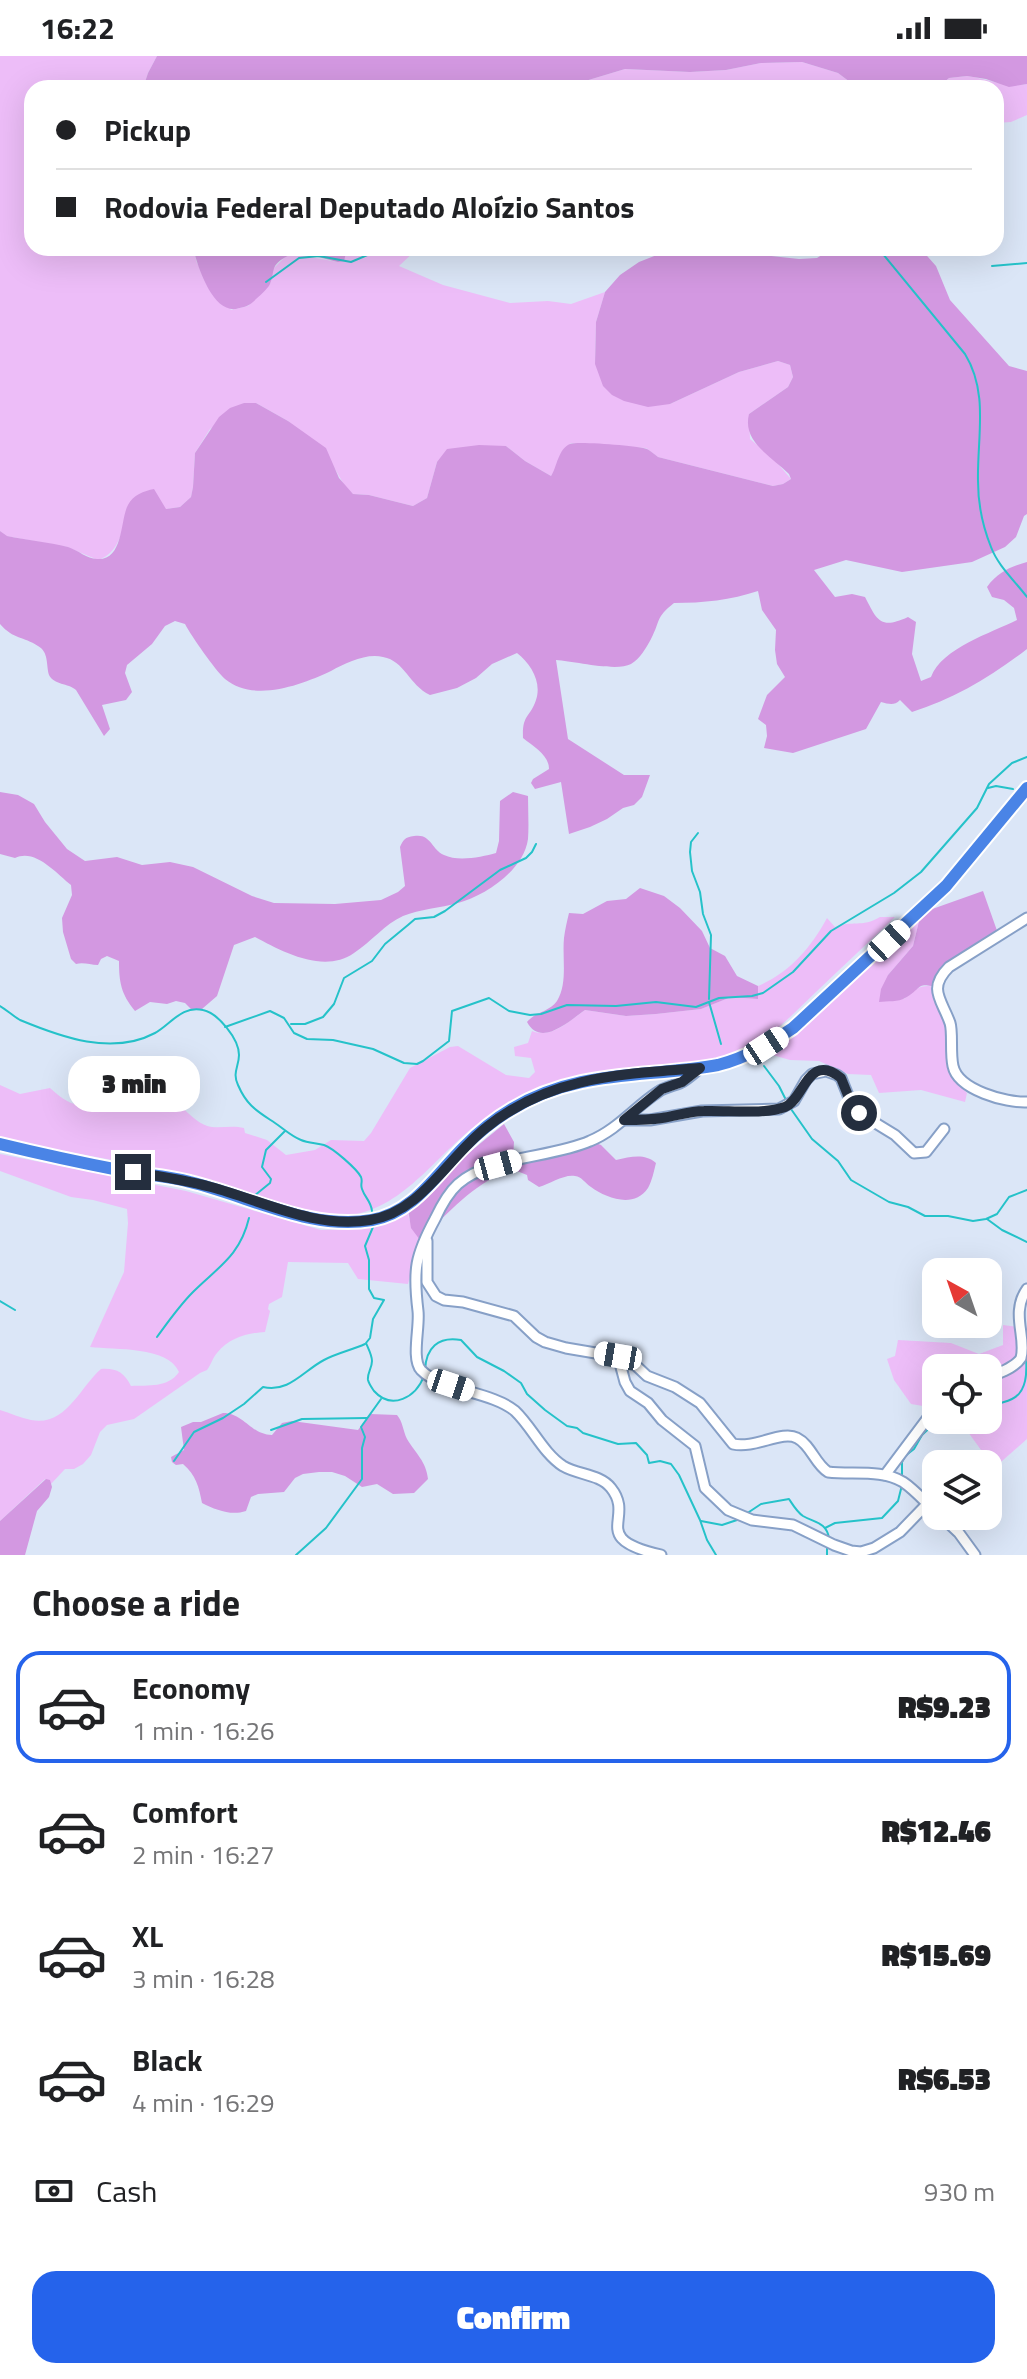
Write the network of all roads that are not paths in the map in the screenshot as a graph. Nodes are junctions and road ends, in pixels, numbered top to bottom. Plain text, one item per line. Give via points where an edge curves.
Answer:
1 (1027, 788) edge
2 (1027, 918) edge
3 (700, 1068) junction
4 (1027, 1102) edge
5 (624, 1120) junction
6 (944, 1129) dead end
7 (0, 1144) edge
8 (427, 1233) junction
9 (1027, 1289) edge
10 (618, 1356) junction
11 (1002, 1371) edge
12 (922, 1426) edge
13 (885, 1475) junction
14 (922, 1499) edge
15 (922, 1509) edge
16 (956, 1530) edge
17 (661, 1555) edge
18 (975, 1555) edge

1 - 3 highway via 946,886 793,1028 738,1060
2 - 4 street via 949,967 941,974 938,990 951,1024 956,1075 997,1099
3 - 5 street via 662,1089
3 - 7 highway via 589,1079 549,1091 487,1126 405,1207 348,1223 310,1218 186,1181
5 - 6 street via 779,1109 794,1101 812,1074 826,1071 841,1078 859,1113 914,1153 926,1152
5 - 8 street via 586,1143 469,1176 451,1191
8 - 10 street via 425,1272 436,1296 514,1316 545,1342
8 - 17 street via 414,1284 420,1370 511,1408 562,1465 610,1486 618,1502 618,1534 623,1540
9 - 11 street via 1020,1302 1022,1357
10 - 13 street via 684,1392 706,1409 733,1444 751,1446 789,1435 828,1472
10 - 15 street via 630,1391 695,1446 705,1488 728,1510 752,1520 793,1525 861,1552 900,1532
12 - 13 street
13 - 14 street
16 - 18 street

